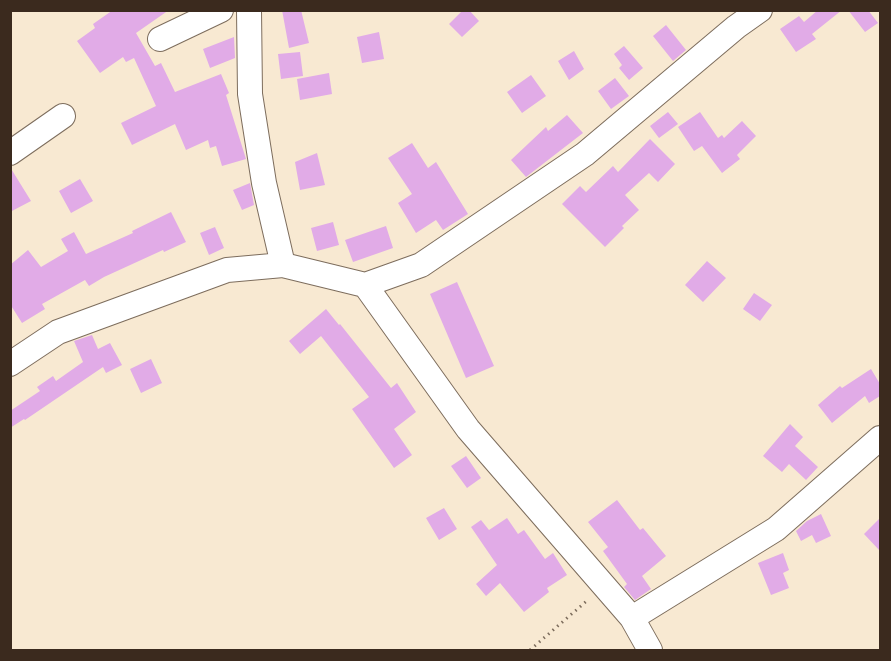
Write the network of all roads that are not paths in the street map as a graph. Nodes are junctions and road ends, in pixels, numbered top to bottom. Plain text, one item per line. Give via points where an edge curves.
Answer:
1 (221, 10) edge
2 (249, 10) edge
3 (760, 10) edge
4 (160, 39) dead end
5 (63, 116) dead end
6 (10, 153) edge
7 (284, 265) junction
8 (365, 285) junction
9 (10, 364) edge
10 (880, 438) edge
11 (632, 618) junction
12 (650, 651) edge

1 - 4 street
2 - 7 street via 250,94 264,183
3 - 8 street via 585,154 421,264
5 - 6 street
7 - 8 street
7 - 9 street via 227,270 58,332
8 - 11 street via 468,429
10 - 11 street via 776,529
11 - 12 street

